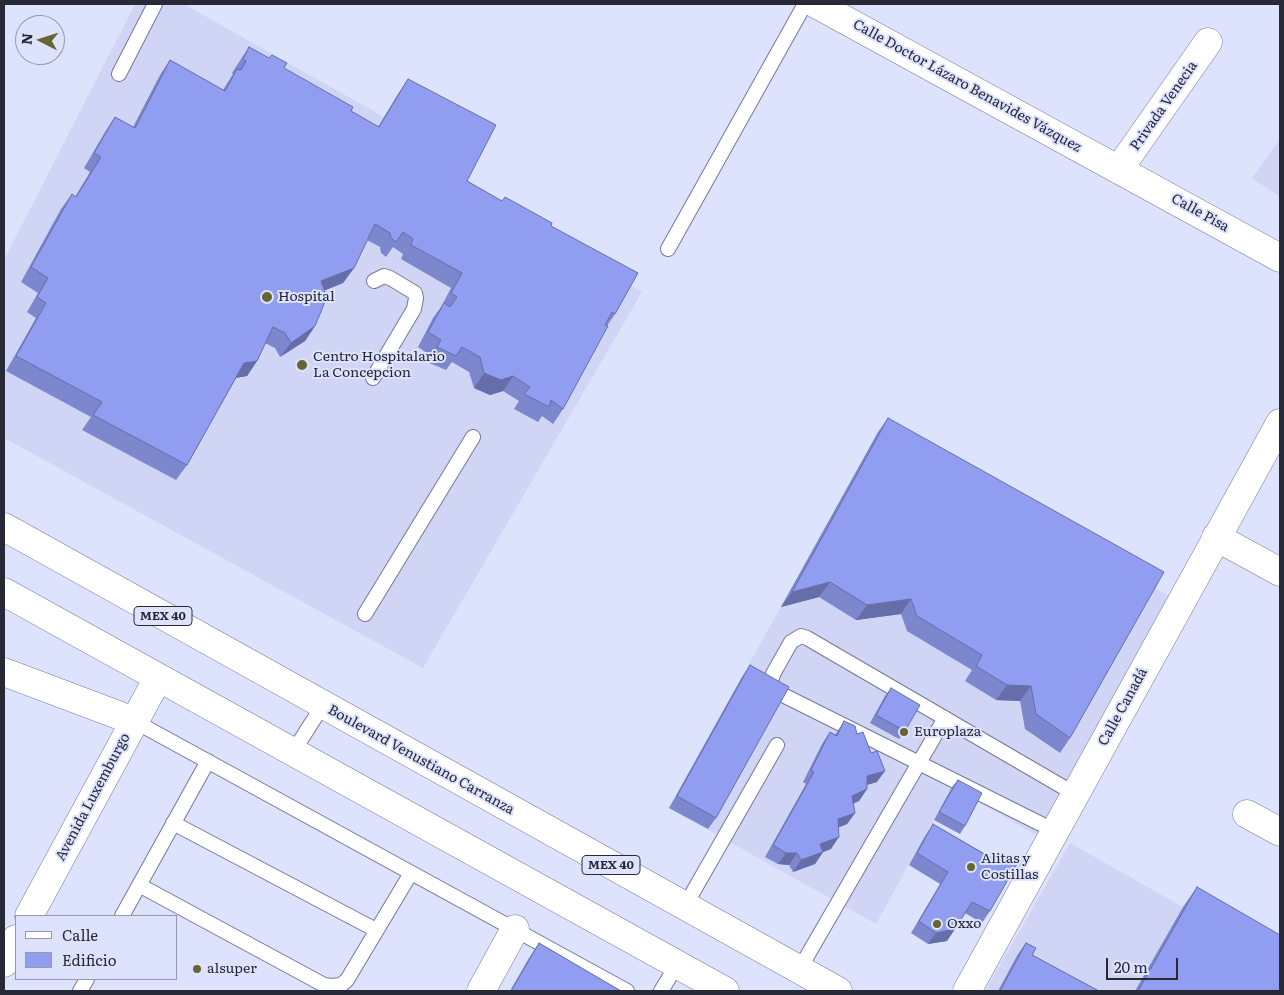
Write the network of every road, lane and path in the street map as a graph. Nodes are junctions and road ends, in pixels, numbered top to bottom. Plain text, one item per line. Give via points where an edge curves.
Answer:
1 (155, 4) edge
2 (805, 4) edge
3 (816, 4) edge
4 (1208, 42) dead end
5 (119, 74) dead end
6 (1119, 169) junction
7 (668, 249) dead end
8 (1280, 258) edge
9 (374, 281) dead end
10 (373, 378) dead end
11 (1280, 423) edge
12 (473, 437) dead end
13 (4, 527) edge
14 (1216, 537) junction
15 (1280, 572) edge
16 (4, 592) edge
17 (365, 614) dead end
18 (4, 672) edge
19 (158, 678) junction
20 (323, 705) junction
21 (945, 718) junction
22 (134, 720) junction
23 (777, 745) dead end
24 (293, 752) junction
25 (208, 761) junction
26 (918, 763) junction
27 (1075, 794) junction
28 (1247, 814) dead end
29 (173, 823) junction
30 (1055, 831) junction
31 (1280, 832) edge
32 (411, 873) junction
33 (139, 885) junction
34 (685, 906) junction
35 (30, 915) edge
36 (123, 915) edge
37 (376, 930) junction
38 (515, 930) junction
39 (15, 941) edge
40 (4, 962) edge
41 (677, 965) junction
42 (799, 970) junction
43 (86, 980) edge
44 (80, 991) edge
45 (481, 991) edge
46 (627, 991) edge
47 (661, 991) edge
48 (725, 991) edge
49 (838, 991) edge
50 (967, 991) edge

1 - 5 lane
2 - 7 lane
3 - 6 street, Calle Doctor Lázaro Benavides Vázquez
4 - 6 street, Privada Venecia
6 - 8 street, Calle Pisa
9 - 10 lane via 384,276 390,278 415,293 416,298 414,309
11 - 14 street, Calle Canadá
12 - 17 lane
13 - 20 street, Boulevard Venustiano Carranza / MEX 40
14 - 15 street
14 - 27 street, Calle Canadá
16 - 19 street
18 - 22 street
19 - 22 street, Avenida Luxemburgo
19 - 24 street
20 - 24 lane
20 - 34 street, Boulevard Venustiano Carranza / MEX 40
21 - 26 lane
21 - 26 lane via 807,638 801,636 791,642 773,674 771,682 777,692
21 - 27 lane
22 - 25 lane
22 - 35 street, Avenida Luxemburgo
23 - 34 lane
24 - 41 street
25 - 29 lane
25 - 32 lane
26 - 30 lane
26 - 42 lane
27 - 30 street, Calle Canadá
28 - 31 street
29 - 33 lane
29 - 37 lane
30 - 50 street, Calle Canadá
32 - 37 lane
32 - 38 lane
33 - 36 lane
33 - 37 lane via 324,985 341,985 348,980
34 - 42 street, Boulevard Venustiano Carranza / MEX 40
38 - 45 street
38 - 46 lane
39 - 40 street
41 - 47 lane
41 - 48 street
42 - 49 street, Boulevard Venustiano Carranza / MEX 40
43 - 44 lane

